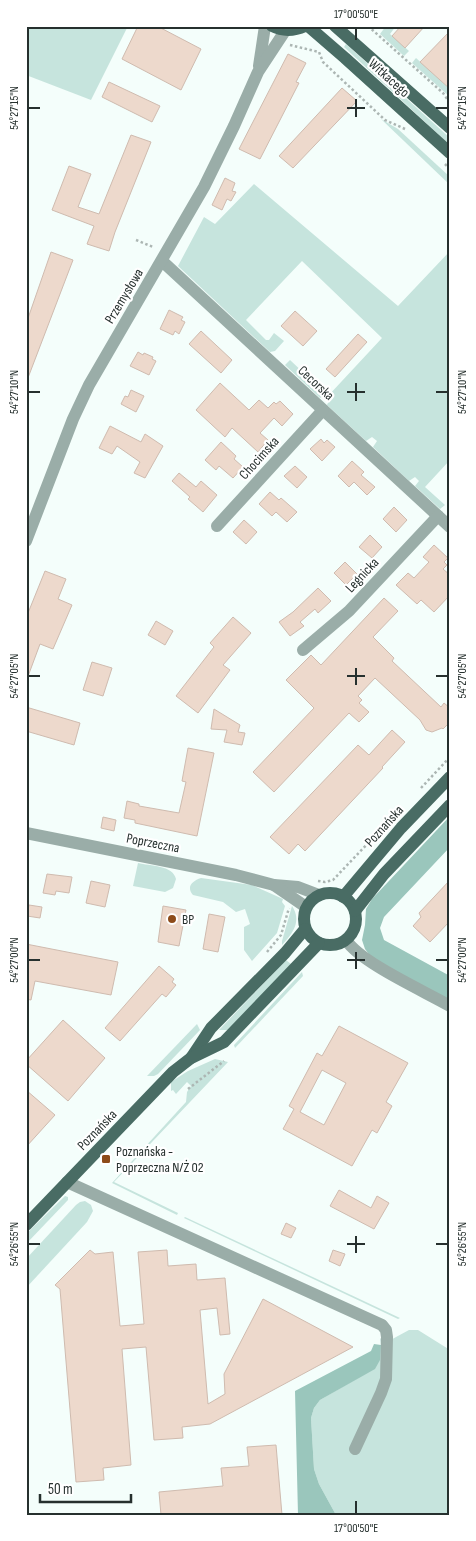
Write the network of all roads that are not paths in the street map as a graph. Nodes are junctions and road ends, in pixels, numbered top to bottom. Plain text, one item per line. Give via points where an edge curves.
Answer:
1 (265, 26) edge
2 (306, 26) edge
3 (335, 26) edge
4 (278, 28) edge
5 (258, 72) junction
6 (450, 128) edge
7 (447, 158) edge
8 (162, 261) junction
9 (323, 410) junction
10 (438, 516) junction
11 (217, 526) dead end
12 (450, 526) edge
13 (26, 541) edge
14 (304, 650) dead end
15 (450, 777) edge
16 (450, 804) edge
17 (26, 833) edge
18 (274, 886) junction
19 (320, 895) junction
20 (343, 896) junction
21 (306, 907) junction
22 (355, 912) junction
23 (305, 929) junction
24 (346, 940) junction
25 (319, 943) junction
26 (450, 1006) edge
27 (191, 1058) junction
28 (67, 1182) junction
29 (26, 1225) edge
30 (355, 1449) dead end

1 - 5 street, Przemysłowa
2 - 4 main road via 296,30
2 - 7 main road, Witkacego via 345,58
3 - 6 main road, Witkacego
4 - 5 street, Przemysłowa
5 - 8 street, Przemysłowa via 224,147
8 - 9 street, Cecorska
8 - 13 street, Przemysłowa via 89,385
9 - 10 street, Cecorska
9 - 11 street, Chocimska
10 - 12 street, Cecorska
10 - 14 street, Legnicka via 349,611
15 - 20 main road, Poznańska
16 - 22 main road via 384,874
17 - 18 street, Poprzeczna via 236,875
18 - 19 street, Poprzeczna via 298,887
18 - 21 street, Poprzeczna
19 - 20 main road
19 - 21 main road
20 - 22 main road
21 - 23 main road
22 - 24 main road via 355,927
23 - 25 main road
23 - 27 main road, Poznańska via 211,1028
24 - 25 main road via 338,944
24 - 26 street via 366,960
25 - 27 main road, Poznańska via 224,1042
27 - 28 main road, Poznańska via 173,1072
28 - 29 main road, Poznańska
28 - 30 street via 382,1325 388,1337 386,1379

